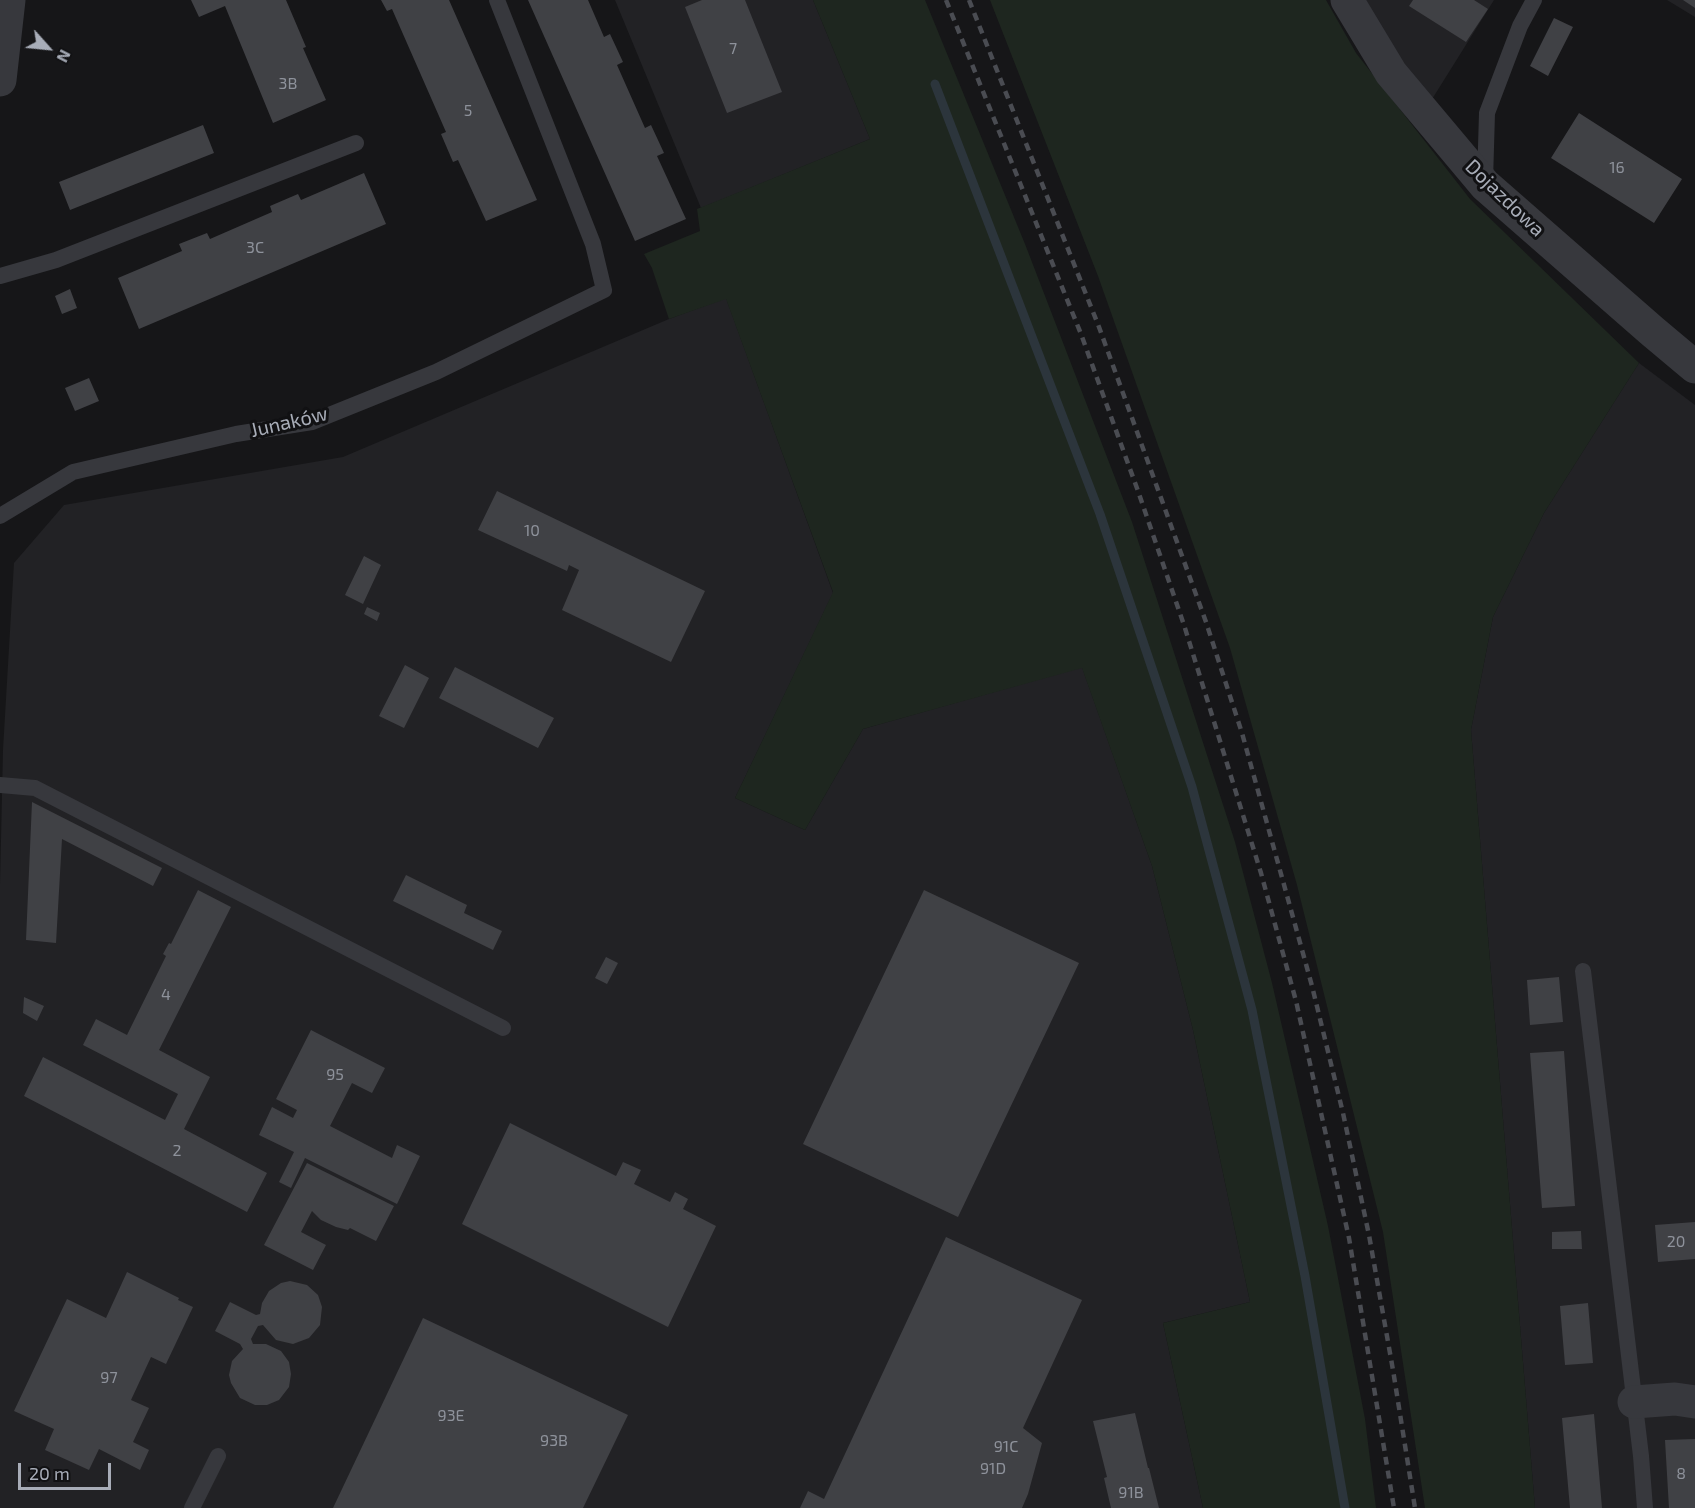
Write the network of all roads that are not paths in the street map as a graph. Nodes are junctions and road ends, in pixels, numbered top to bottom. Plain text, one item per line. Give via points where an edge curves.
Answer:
1 (9, 0) edge
2 (497, 0) edge
3 (1347, 0) edge
4 (1534, 0) edge
5 (0, 81) edge
6 (356, 143) dead end
7 (1485, 185) junction
8 (0, 276) edge
9 (1695, 366) edge
10 (0, 516) edge
11 (0, 785) edge
12 (1583, 971) dead end
13 (503, 1028) dead end
14 (1634, 1402) junction
15 (1695, 1402) edge
16 (218, 1456) dead end
17 (192, 1508) edge
18 (1645, 1508) edge

1 - 5 street
2 - 10 lane, Junaków via 593,244 604,291 436,372 312,422 236,434 73,472
3 - 7 street, Dojazdowa via 1391,73
4 - 7 lane via 1487,113
6 - 8 lane via 57,260
7 - 9 street, Dojazdowa
11 - 13 lane via 35,788
12 - 14 lane
14 - 15 street
14 - 18 lane
16 - 17 lane

